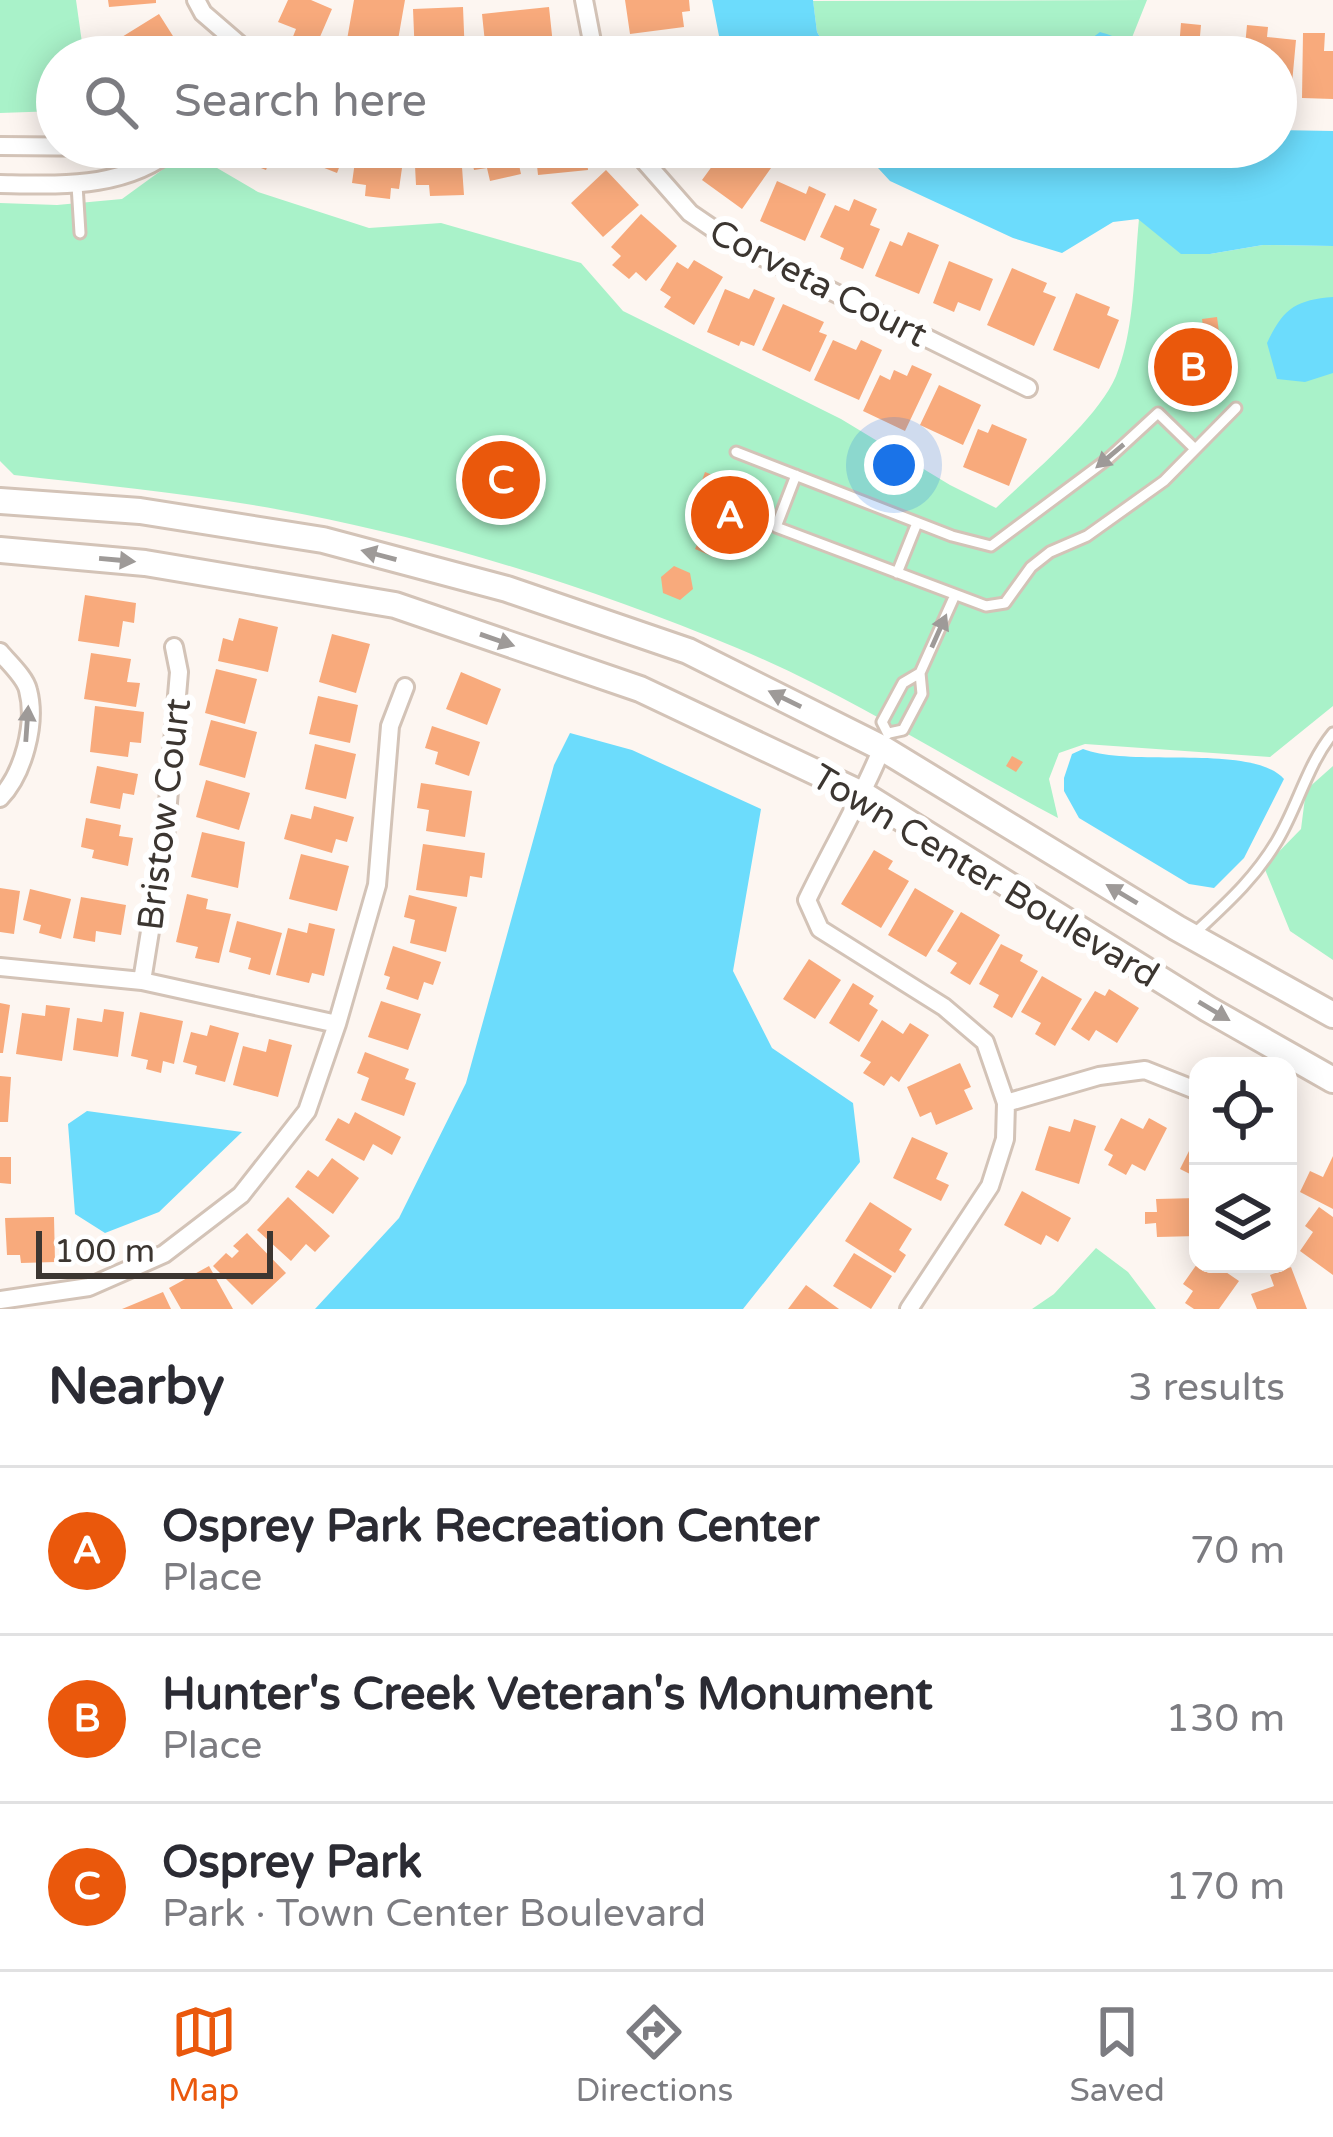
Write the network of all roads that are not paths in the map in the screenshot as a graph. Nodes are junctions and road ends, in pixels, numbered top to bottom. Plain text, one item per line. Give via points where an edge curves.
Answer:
1 (196, 0) edge
2 (584, 0) edge
3 (228, 36) edge
4 (592, 36) edge
5 (0, 146) edge
6 (36, 146) edge
7 (140, 168) edge
8 (650, 168) edge
9 (0, 184) edge
10 (77, 184) junction
11 (80, 233) dead end
12 (1028, 388) dead end
13 (1236, 407) dead end
14 (1195, 449) junction
15 (736, 452) dead end
16 (796, 476) junction
17 (0, 501) edge
18 (917, 523) junction
19 (0, 550) edge
20 (898, 573) junction
21 (955, 595) junction
22 (174, 647) dead end
23 (0, 652) edge
24 (920, 674) junction
25 (405, 687) dead end
26 (1333, 733) edge
27 (886, 740) junction
28 (864, 795) junction
29 (0, 798) edge
30 (1192, 936) junction
31 (0, 967) edge
32 (142, 981) junction
33 (1333, 1016) edge
34 (338, 1024) junction
35 (1333, 1080) edge
36 (1189, 1087) edge
37 (1006, 1102) junction
38 (0, 1300) edge
39 (909, 1309) edge

1 - 3 street
2 - 4 street
5 - 6 street
7 - 10 street
8 - 12 street, Corveta Court via 690,213 734,243
9 - 10 street
10 - 11 lane
13 - 14 lane
14 -> 18 lane via 1158,413 991,546
14 - 21 lane via 1134,504 1031,567 1005,603
15 - 16 lane
16 - 18 lane
16 - 20 lane via 776,526
27 -> 17 street, Town Center Boulevard via 688,651 507,589 323,540 140,511
18 - 20 lane
19 -> 28 street, Town Center Boulevard via 145,562 395,605 640,689
20 - 21 lane
24 -> 21 lane
22 - 32 street, Bristow Court via 179,672 164,838
29 -> 23 street via 17,780 28,731 28,688
24 - 27 lane via 922,694 903,730
24 - 27 lane via 903,682 882,722
25 - 34 street via 390,726 377,885
26 - 30 lane via 1257,871
27 - 28 street
30 -> 27 street, Town Center Boulevard
28 -> 35 street, Town Center Boulevard
28 - 37 street via 808,900 820,929 944,1006 985,1042
30 - 33 street, Town Center Boulevard
31 - 32 street
32 - 34 street
34 - 38 street via 307,1111 241,1195 164,1254 89,1287
36 - 37 street via 1145,1070
37 - 39 street via 990,1186

